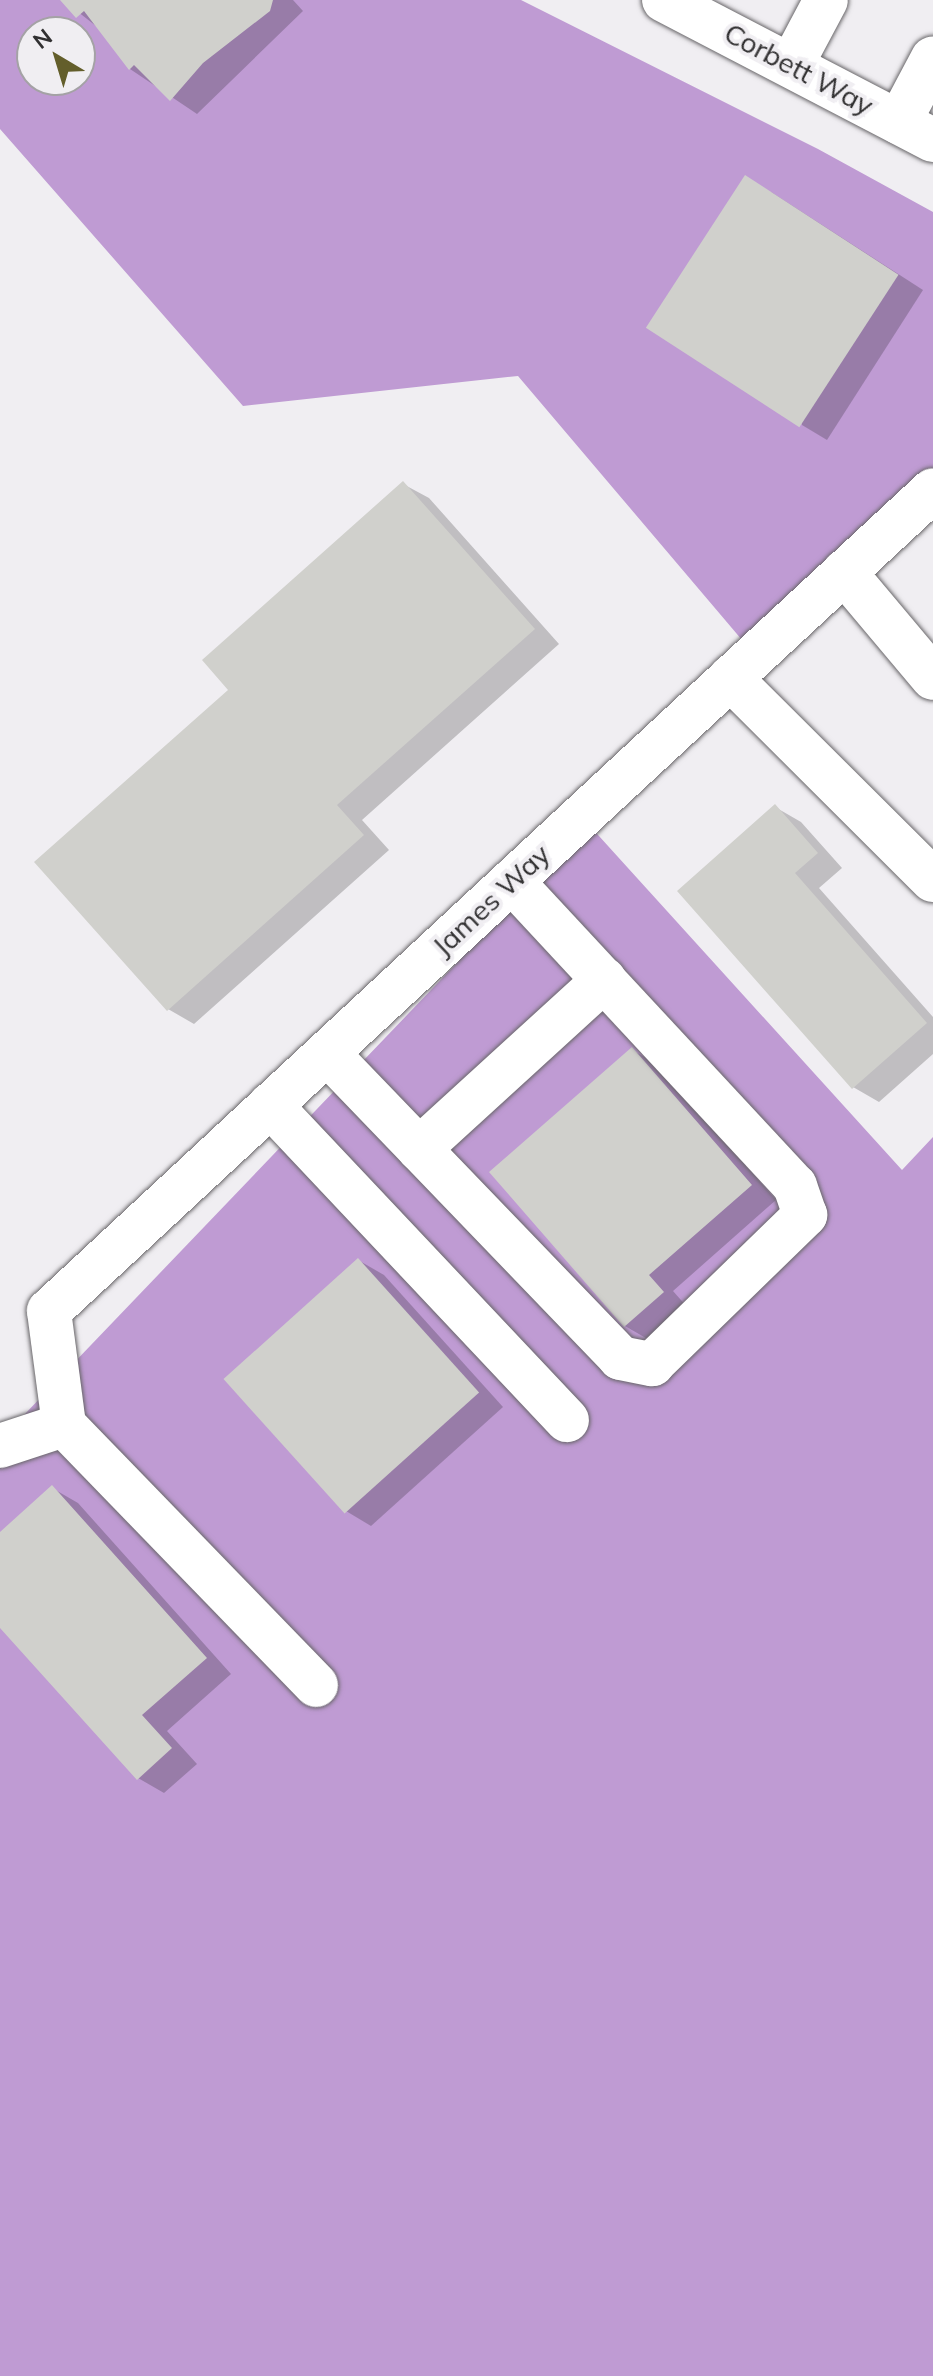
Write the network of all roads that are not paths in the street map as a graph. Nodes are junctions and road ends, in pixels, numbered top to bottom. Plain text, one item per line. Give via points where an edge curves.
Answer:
1 (664, 0) edge
2 (826, 0) edge
3 (933, 58) edge
4 (792, 64) junction
5 (916, 131) edge
6 (933, 490) edge
7 (844, 572) junction
8 (730, 678) junction
9 (933, 678) edge
10 (933, 880) edge
11 (512, 881) junction
12 (604, 980) junction
13 (327, 1053) junction
14 (270, 1105) junction
15 (419, 1149) junction
16 (567, 1420) dead end
17 (64, 1425) junction
18 (0, 1446) edge
19 (316, 1685) dead end

1 - 4 street, Corbett Way
2 - 4 street
3 - 5 street
4 - 5 street, Corbett Way
6 - 7 street, James Way
7 - 8 street, James Way
7 - 9 street
8 - 10 street
8 - 11 street, James Way
11 - 12 street
11 - 13 street, James Way
12 - 15 street
12 - 15 street via 795,1186 805,1215 652,1364 620,1358
13 - 14 street, James Way
13 - 15 street
14 - 16 street
14 - 17 street, James Way via 49,1311
17 - 18 street
17 - 19 street

